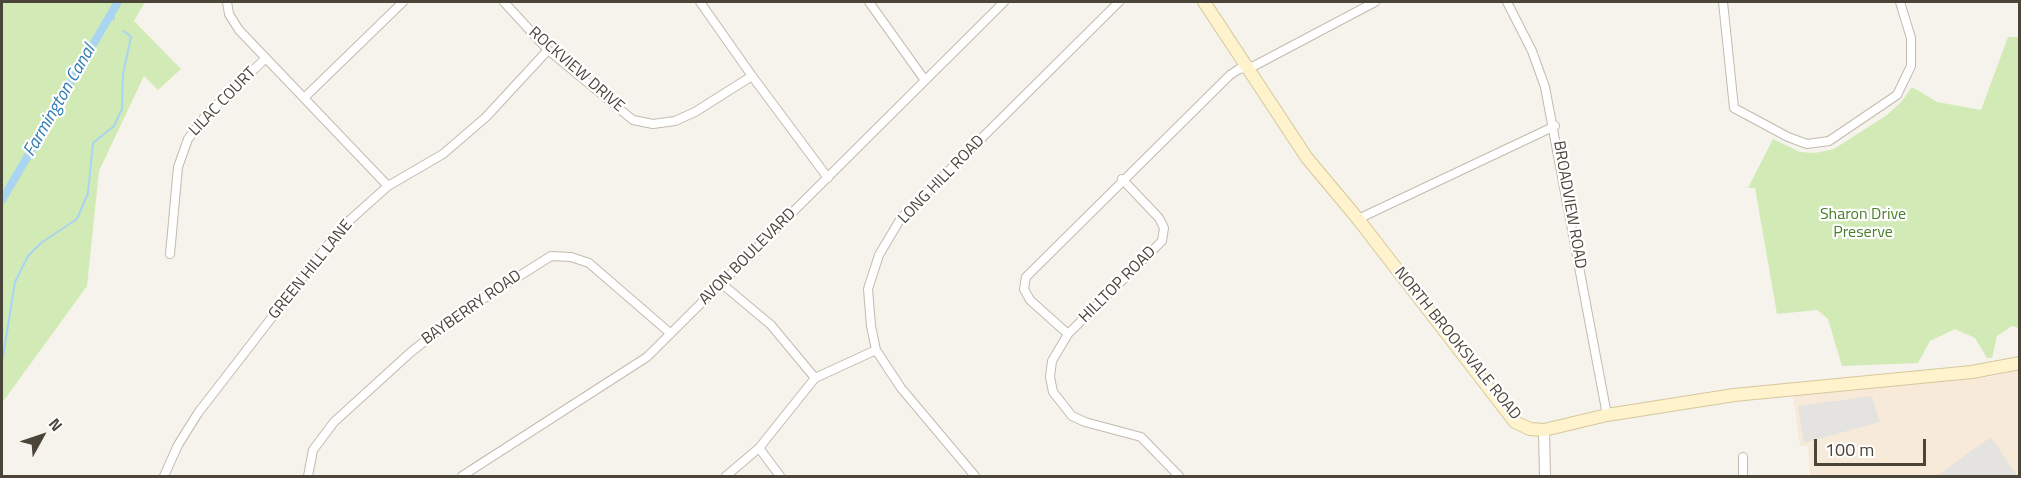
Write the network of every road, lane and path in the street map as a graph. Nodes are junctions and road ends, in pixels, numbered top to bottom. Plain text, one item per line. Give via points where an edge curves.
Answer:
1 (227, 2) edge
2 (403, 2) edge
3 (504, 2) edge
4 (700, 2) edge
5 (869, 2) edge
6 (1005, 2) edge
7 (1119, 2) edge
8 (1204, 2) edge
9 (1375, 2) edge
10 (1507, 2) edge
11 (1723, 2) edge
12 (1899, 2) edge
13 (548, 50) junction
14 (266, 58) junction
15 (1246, 67) junction
16 (752, 76) junction
17 (924, 79) junction
18 (304, 98) junction
19 (1555, 126) junction
20 (828, 178) junction
21 (1122, 179) junction
22 (387, 186) junction
23 (1358, 219) junction
24 (170, 254) dead end
25 (722, 284) junction
26 (670, 333) junction
27 (1068, 334) junction
28 (876, 350) junction
29 (2019, 363) edge
30 (815, 378) junction
31 (1607, 415) junction
32 (1544, 430) junction
33 (759, 448) junction
34 (1743, 457) dead end
35 (164, 477) edge
36 (308, 477) edge
37 (462, 477) edge
38 (726, 477) edge
39 (780, 477) edge
40 (975, 477) edge
41 (1179, 477) edge
42 (1545, 477) edge
43 (1743, 477) edge

1 - 14 street via 239,30
2 - 18 street
3 - 13 street, ROCKVIEW DRIVE
4 - 16 street
5 - 17 street
6 - 17 street, AVON BOULEVARD
7 - 28 street, LONG HILL ROAD via 901,218 879,255 868,289
8 - 15 main road, NORTH BROOKSVALE ROAD
9 - 15 street, HILLTOP ROAD
10 - 19 street, BROADVIEW ROAD via 1532,51
11 - 12 street via 1734,108 1808,144 1829,141 1897,95 1911,66 1911,38
13 - 16 street, ROCKVIEW DRIVE via 633,120 652,124 675,121 695,112
13 - 22 street, GREEN HILL LANE via 486,117 443,154
14 - 18 street
14 - 24 street, LILAC COURT via 206,115 188,139 177,167
15 - 21 street, HILLTOP ROAD via 1230,75
15 - 23 main road, NORTH BROOKSVALE ROAD via 1307,158
16 - 20 street
17 - 20 street, AVON BOULEVARD
18 - 22 street
19 - 23 street
19 - 31 street, BROADVIEW ROAD
20 - 25 street, AVON BOULEVARD
21 - 27 street, HILLTOP ROAD via 1159,218 1164,228 1162,241
21 - 27 street, HILLTOP ROAD via 1026,278 1024,290 1030,300
22 - 35 street, GREEN HILL LANE via 341,228 198,413
23 - 32 main road, NORTH BROOKSVALE ROAD via 1515,422
25 - 26 street, AVON BOULEVARD
25 - 30 street via 771,325
26 - 36 street, BAYBERRY ROAD via 589,263 551,256 459,314 334,422 313,450
26 - 37 street, AVON BOULEVARD via 647,357
27 - 41 street via 1052,362 1050,377 1061,405 1085,422 1141,437
28 - 30 street
28 - 40 street via 901,388
29 - 31 main road, NORTH BROOKSVALE ROAD via 1987,370 1734,395
30 - 33 street
31 - 32 main road, NORTH BROOKSVALE ROAD
32 - 42 street
33 - 38 street
33 - 39 street
34 - 43 street

